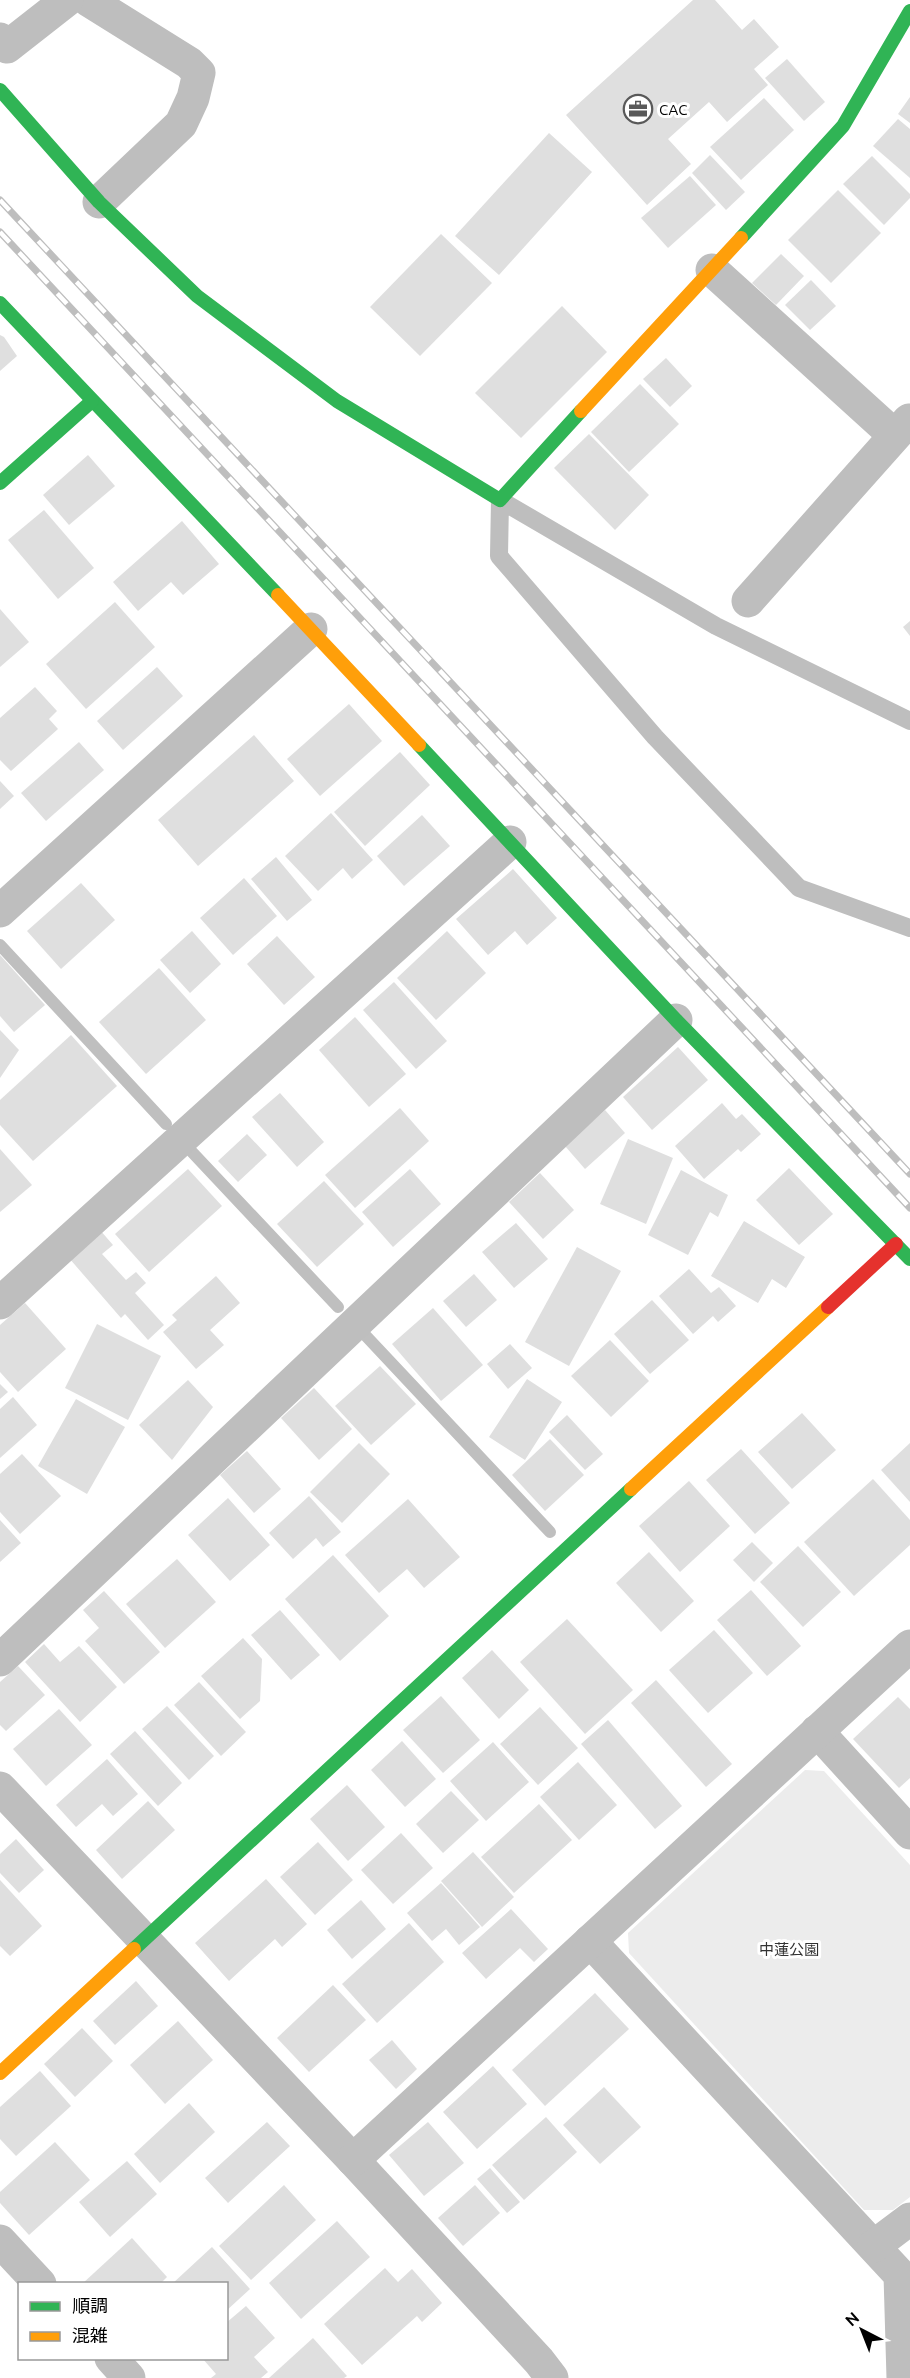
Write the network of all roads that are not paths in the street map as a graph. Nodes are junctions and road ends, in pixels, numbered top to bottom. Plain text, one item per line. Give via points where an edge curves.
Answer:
1 (68, 0) edge
2 (88, 0) edge
3 (910, 10) edge
4 (0, 39) edge
5 (0, 90) edge
6 (99, 202) junction
7 (712, 270) junction
8 (0, 303) edge
9 (92, 401) junction
10 (902, 427) edge
11 (0, 483) edge
12 (500, 500) junction
13 (748, 601) dead end
14 (311, 629) junction
15 (910, 721) edge
16 (510, 842) junction
17 (0, 910) edge
18 (910, 928) edge
19 (676, 1020) junction
20 (896, 1244) junction
21 (910, 1259) edge
22 (0, 1303) edge
23 (910, 1646) edge
24 (0, 1660) edge
25 (817, 1731) junction
26 (0, 1788) edge
27 (910, 1833) edge
28 (143, 1939) junction
29 (590, 1941) junction
30 (0, 2073) edge
31 (353, 2160) junction
32 (910, 2219) edge
33 (0, 2241) edge
34 (874, 2246) junction
35 (39, 2282) edge
36 (113, 2360) edge
37 (129, 2378) edge
38 (552, 2378) edge
39 (903, 2378) edge

1 - 4 street via 7,47
2 - 6 street via 189,63 198,74 181,124
3 - 7 street via 843,126
5 - 6 street
6 - 12 street via 197,296 337,401
7 - 10 street
7 - 12 street
8 - 9 street
9 - 11 street
9 - 14 street
10 - 13 street
12 - 15 lane via 716,626
12 - 18 lane via 499,556 655,737 790,880 799,888
14 - 16 street
14 - 17 street
16 - 19 street
16 - 22 street
19 - 20 street
19 - 24 street
20 - 21 street
20 - 28 street
23 - 25 street
25 - 27 street
25 - 29 street
26 - 28 street
28 - 30 street
28 - 31 street
29 - 31 street
29 - 34 street
31 - 38 street
32 - 34 street
33 - 35 street
34 - 39 street via 900,2274
36 - 37 street

